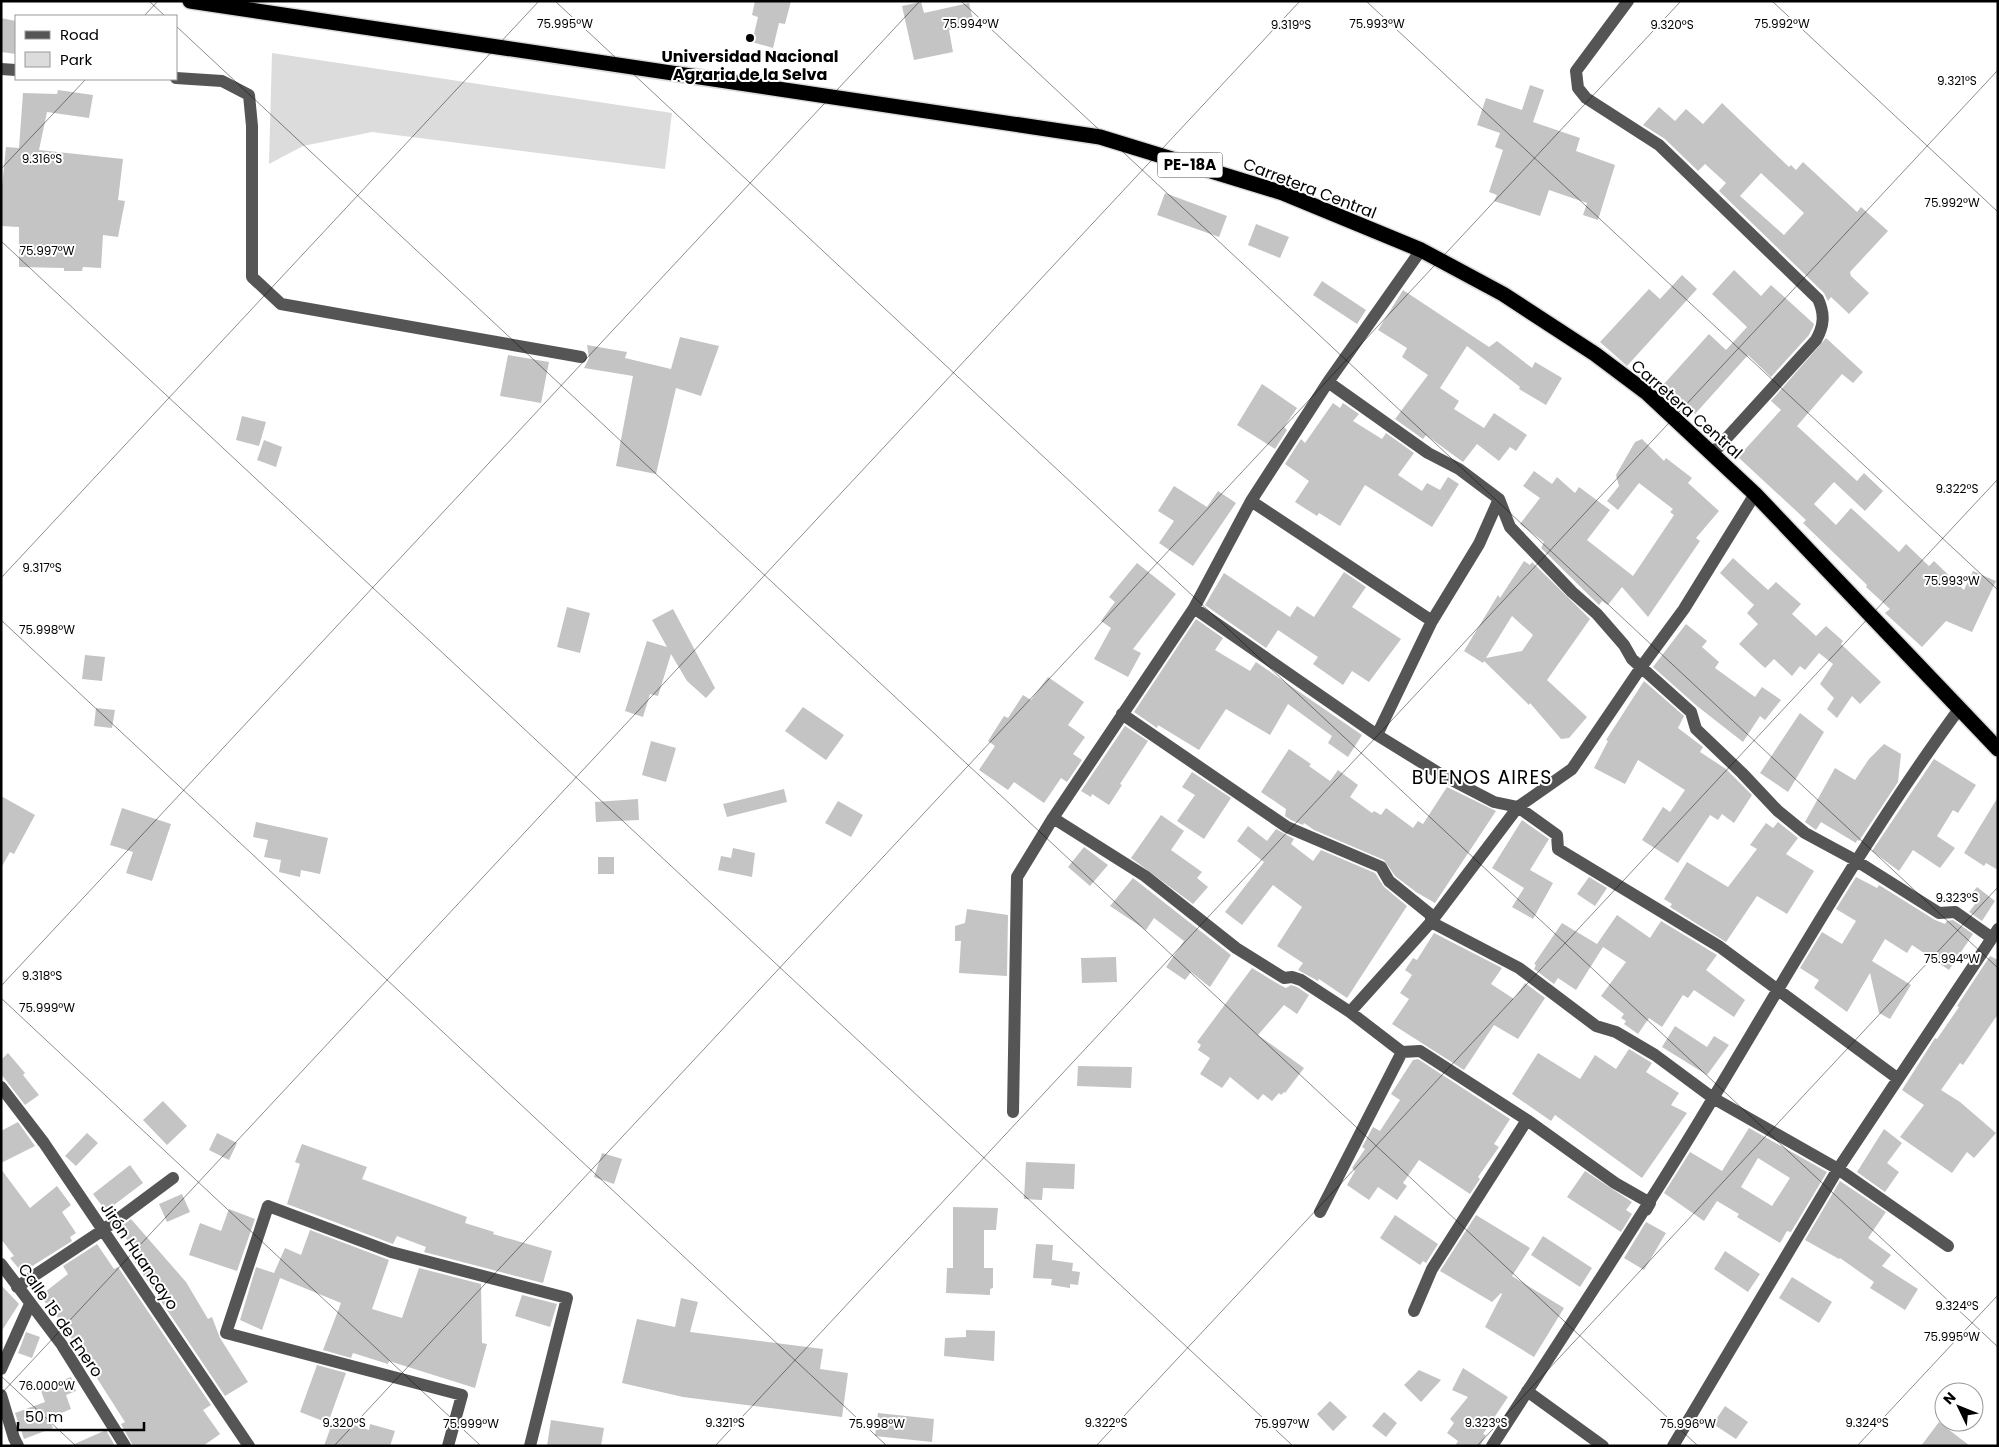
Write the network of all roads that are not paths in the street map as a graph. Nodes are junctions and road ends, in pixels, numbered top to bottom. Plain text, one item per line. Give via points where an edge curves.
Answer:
1 (190, 1) edge
2 (1628, 1) edge
3 (1, 69) edge
4 (15, 70) edge
5 (178, 78) edge
6 (1421, 250) junction
7 (581, 356) dead end
8 (1328, 382) junction
9 (1713, 453) junction
10 (1755, 494) junction
11 (1499, 499) junction
12 (1251, 500) junction
13 (1194, 608) junction
14 (1432, 621) junction
15 (1642, 666) junction
16 (1959, 709) junction
17 (1122, 714) junction
18 (1377, 735) junction
19 (1998, 749) edge
20 (1518, 808) junction
21 (1053, 818) junction
22 (1855, 860) junction
23 (1431, 922) junction
24 (1995, 934) edge
25 (1778, 990) junction
26 (1350, 1012) junction
27 (1402, 1052) junction
28 (1897, 1078) junction
29 (1, 1087) edge
30 (1713, 1098) junction
31 (1013, 1112) dead end
32 (1527, 1120) junction
33 (1838, 1169) junction
34 (173, 1178) dead end
35 (1650, 1203) junction
36 (1320, 1212) dead end
37 (103, 1230) junction
38 (1948, 1246) dead end
39 (1, 1264) edge
40 (17, 1287) junction
41 (30, 1304) junction
42 (1414, 1310) dead end
43 (1, 1369) edge
44 (1527, 1391) junction
45 (1, 1395) edge
46 (18, 1446) edge
47 (126, 1446) edge
48 (250, 1446) edge
49 (448, 1446) edge
50 (530, 1446) edge
51 (1492, 1446) edge
52 (1603, 1446) edge
53 (1673, 1446) edge

1 - 6 highway, Carretera Central / PE-18A via 1100,137 1283,193
2 - 9 street via 1576,71 1578,88 1586,98 1659,145 1818,299 1823,313 1822,327 1816,340
3 - 4 street
5 - 7 street via 222,81 249,95 252,277 281,304
6 - 8 street
6 - 9 highway, Carretera Central / PE-18A via 1503,294 1595,354 1647,393
8 - 11 street
8 - 12 street
9 - 10 highway, Carretera Central / PE-18A
10 - 15 street via 1684,609
10 - 16 highway, Carretera Central / PE-18A
11 - 14 street via 1479,544
11 - 15 street via 1510,527 1597,614 1632,659
12 - 13 street
12 - 14 street
13 - 17 street
13 - 18 street
14 - 18 street
15 - 20 street via 1572,769
15 - 22 street via 1691,712 1696,729 1778,811 1805,833
16 - 19 highway, Carretera Central / PE-18A
16 - 22 street
17 - 21 street
17 - 23 street via 1287,827 1381,867 1389,881 1431,916
18 - 20 street via 1494,802
20 - 23 street
20 - 25 street via 1557,834 1558,849 1720,947
21 - 26 street via 1145,876 1236,948 1284,978 1301,980
21 - 31 street via 1017,877
22 - 24 street via 1939,913 1955,912
22 - 25 street
23 - 26 street
23 - 30 street via 1519,968 1596,1026 1616,1032 1655,1055
24 - 28 street
25 - 28 street
25 - 30 street
26 - 27 street
27 - 32 street via 1420,1050
27 - 36 street
28 - 33 street
29 - 37 street, Jirón Huancayo
30 - 33 street
30 - 35 street
32 - 35 street via 1615,1183
32 - 42 street via 1437,1262
33 - 38 street
33 - 53 street
34 - 37 street
35 - 44 street
37 - 40 street
37 - 48 street, Jirón Huancayo
39 - 40 street, Calle 15 de Enero
40 - 41 street, Calle 15 de Enero
41 - 43 street
41 - 47 street, Calle 15 de Enero via 62,1345
44 - 51 street
44 - 52 street
45 - 46 street
49 - 50 street via 462,1395 226,1333 268,1206 391,1252 567,1298

